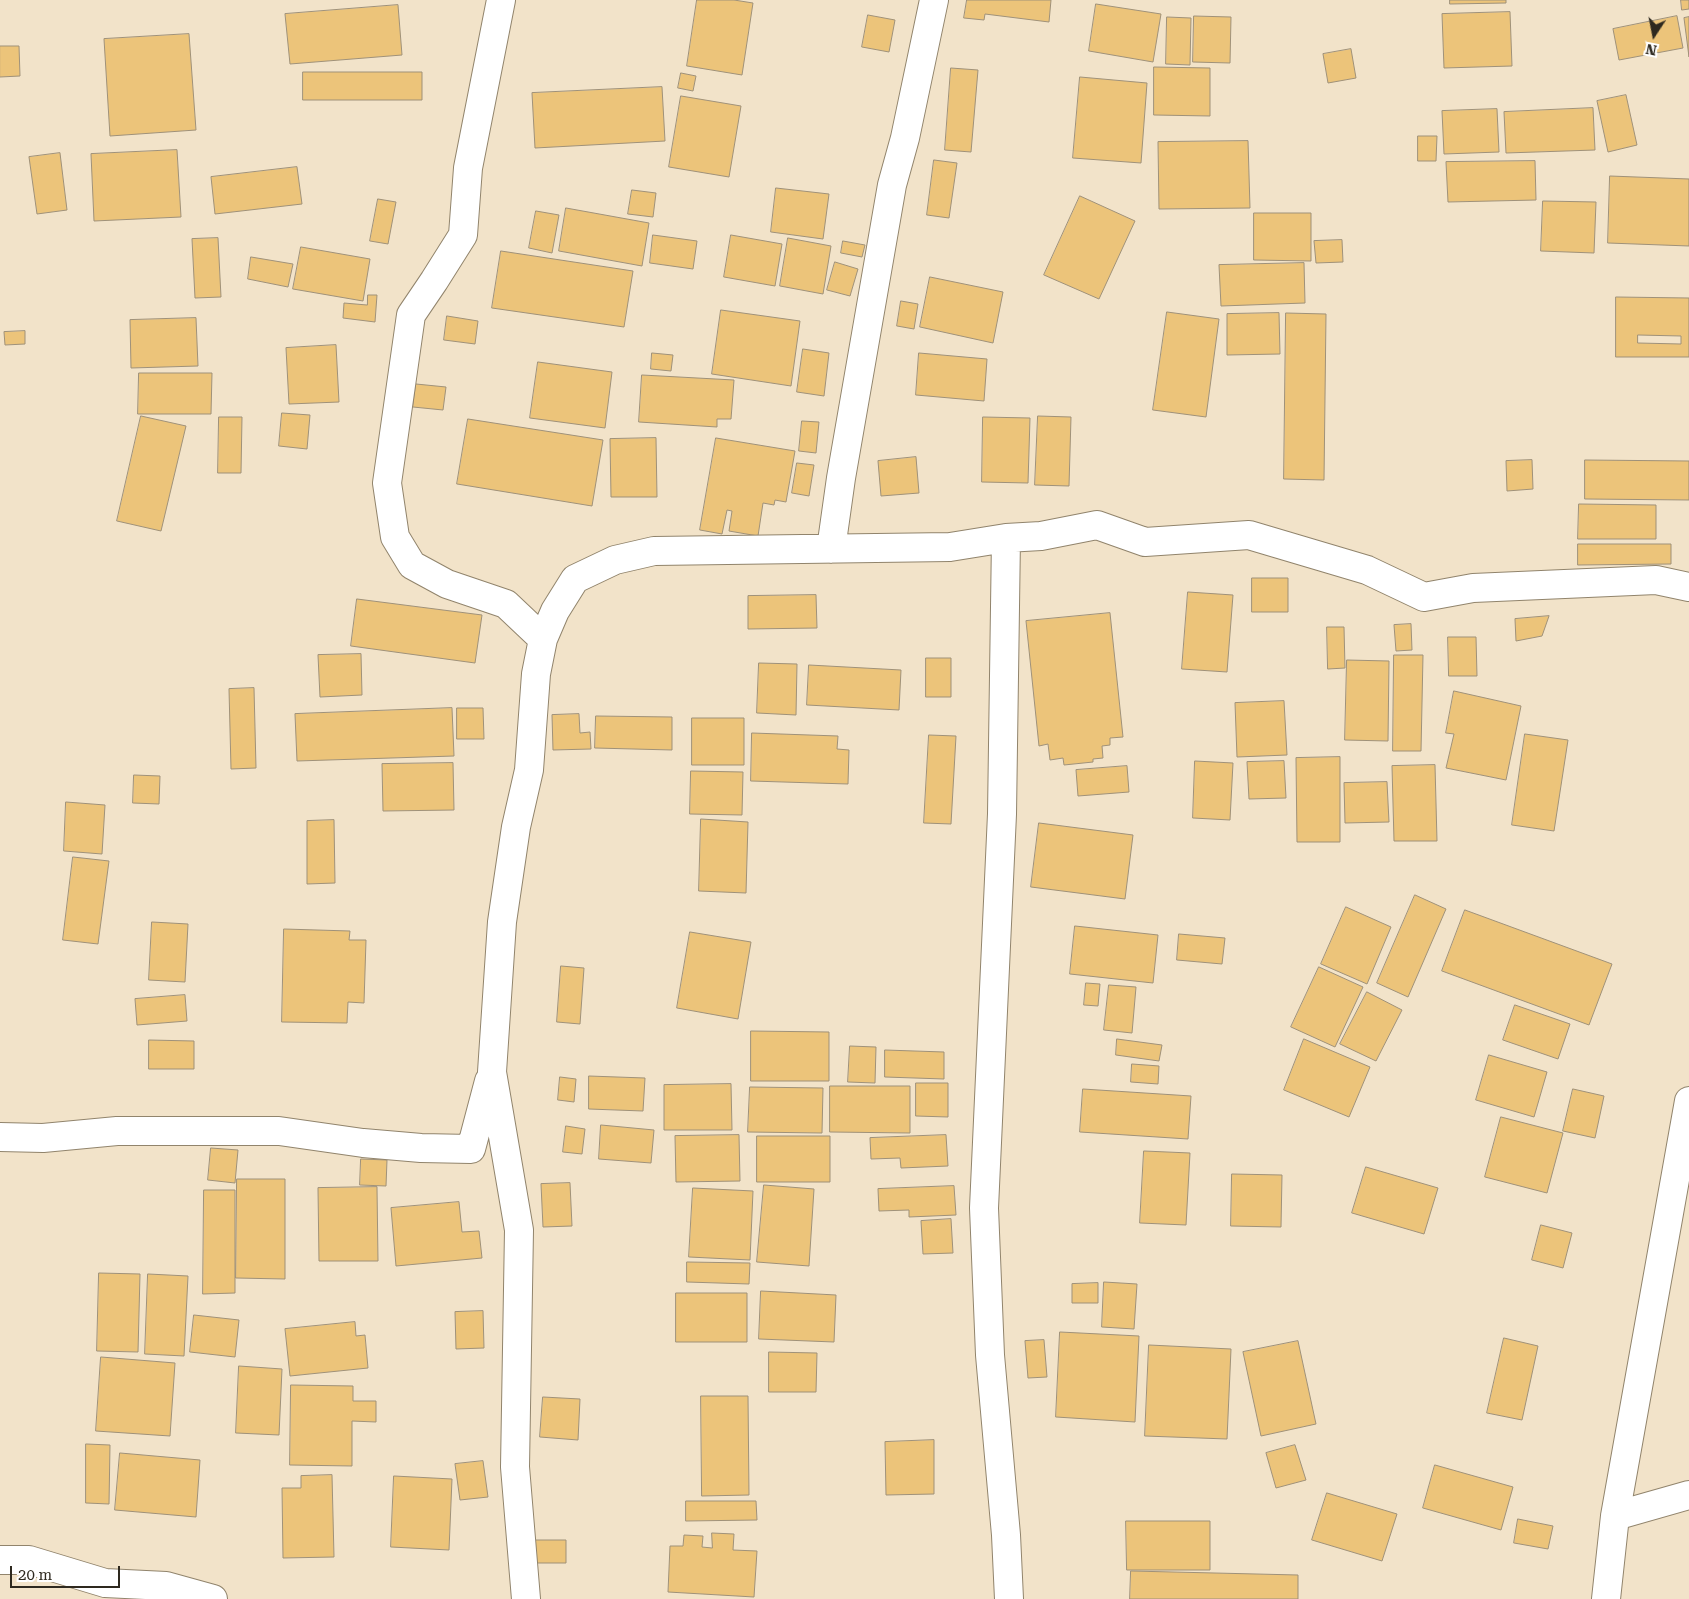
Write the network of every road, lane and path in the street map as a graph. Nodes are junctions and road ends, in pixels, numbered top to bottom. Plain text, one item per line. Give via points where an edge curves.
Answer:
1 (501, 0) edge
2 (934, 0) edge
3 (1006, 538) junction
4 (830, 549) junction
5 (1689, 587) edge
6 (543, 639) junction
7 (492, 1072) junction
8 (1689, 1101) edge
9 (0, 1137) edge
10 (1689, 1495) edge
11 (1615, 1516) junction
12 (0, 1560) edge
13 (213, 1599) edge
14 (526, 1599) edge
15 (1009, 1599) edge
16 (1606, 1599) edge

1 - 6 street via 468,168 463,235 410,315 387,483 395,537 412,565 447,584 506,604
2 - 4 street via 892,185
3 - 4 street via 950,547
3 - 5 street via 1041,536 1096,525 1145,542 1249,535 1367,570 1424,597 1473,588 1656,580
3 - 15 street via 999,918 984,1208 990,1355
4 - 6 street via 654,551 615,560 575,579 555,611
6 - 7 street via 536,674 529,770 516,827 502,922
7 - 9 street via 471,1149 372,1144 269,1131 117,1131 43,1138
7 - 14 street via 519,1230 515,1467
8 - 11 street
10 - 11 street
11 - 16 street
12 - 13 street via 28,1560 105,1582 166,1586

